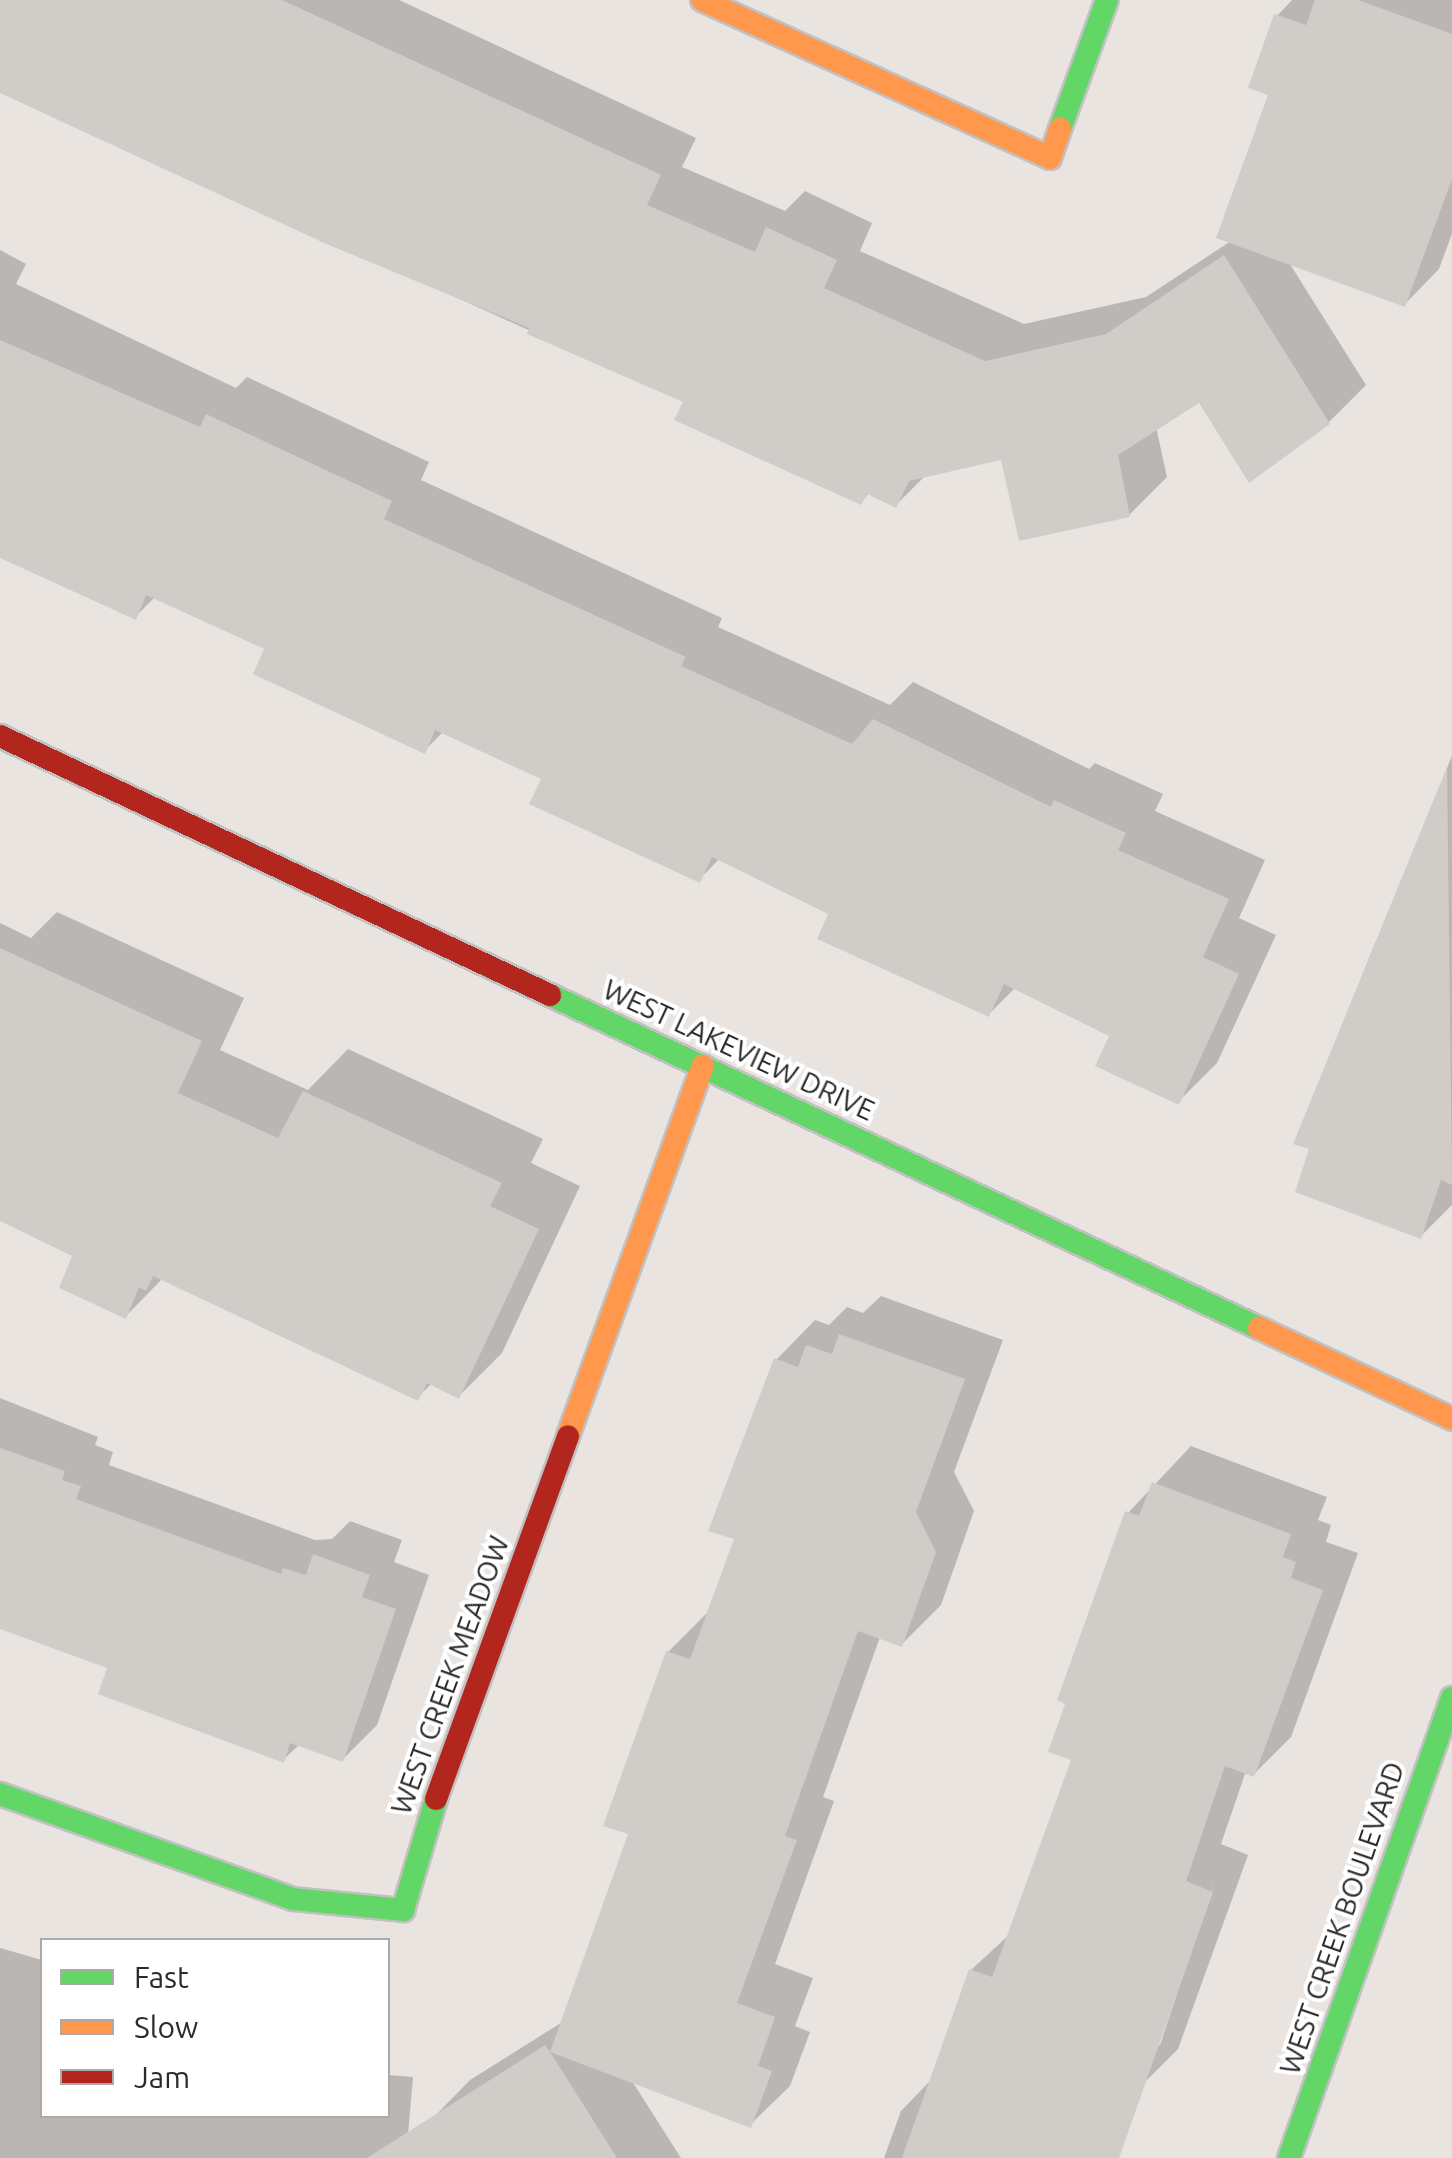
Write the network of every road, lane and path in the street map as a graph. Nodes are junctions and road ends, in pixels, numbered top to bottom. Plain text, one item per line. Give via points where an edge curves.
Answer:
1 (702, 0) edge
2 (1106, 0) edge
3 (0, 736) edge
4 (704, 1066) junction
5 (1452, 1418) edge
6 (1452, 1698) edge
7 (0, 1794) edge
8 (1289, 2158) edge

1 - 2 street via 1050,158
3 - 4 street, WEST LAKEVIEW DRIVE
4 - 5 street, WEST LAKEVIEW DRIVE
4 - 7 street, WEST CREEK MEADOW via 430,1816 403,1910 293,1899
6 - 8 street, WEST CREEK BOULEVARD

